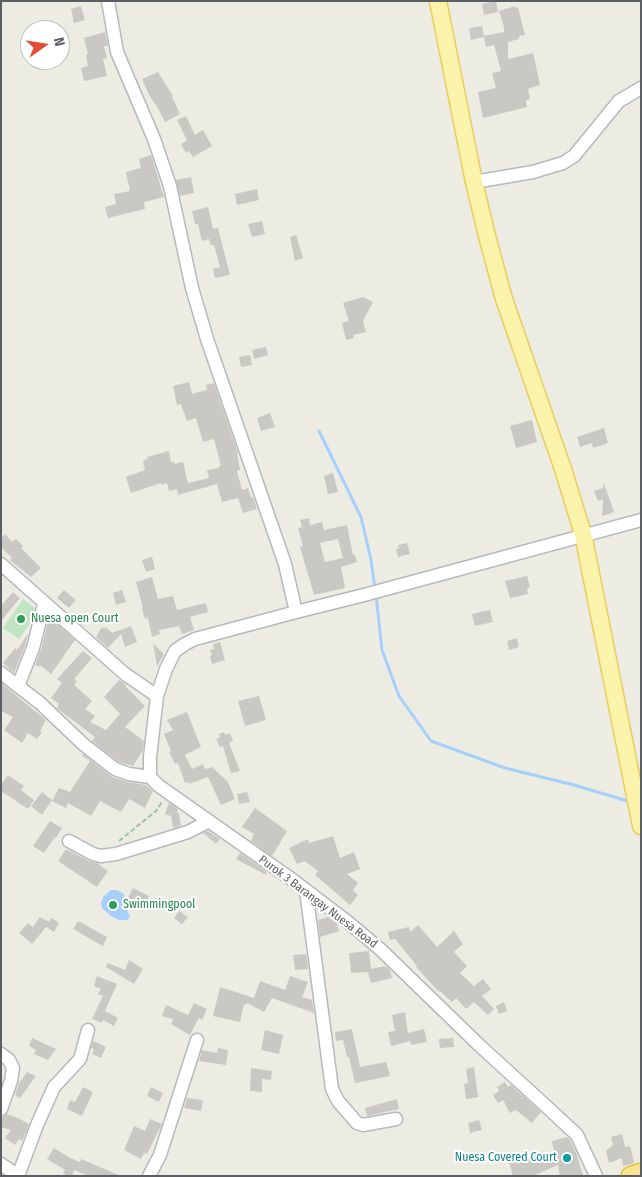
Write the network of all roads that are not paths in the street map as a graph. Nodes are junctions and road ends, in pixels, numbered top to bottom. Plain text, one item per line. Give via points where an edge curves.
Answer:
1 (108, 1) edge
2 (438, 1) edge
3 (641, 88) edge
4 (474, 182) junction
5 (641, 520) edge
6 (583, 534) junction
7 (1, 564) edge
8 (44, 604) junction
9 (296, 612) junction
10 (1, 673) edge
11 (18, 686) junction
12 (157, 696) junction
13 (150, 777) junction
14 (209, 821) junction
15 (641, 826) edge
16 (69, 841) dead end
17 (306, 890) junction
18 (88, 1030) dead end
19 (197, 1040) dead end
20 (1, 1054) edge
21 (1, 1109) edge
22 (396, 1119) dead end
23 (1, 1164) edge
24 (641, 1173) edge
25 (18, 1176) edge
26 (149, 1176) edge
27 (596, 1176) edge
28 (632, 1176) edge

1 - 9 street via 117,52 170,186 192,288 285,564
2 - 4 main road
3 - 4 street via 619,101 574,156 563,164
4 - 6 main road via 504,299
5 - 6 street
6 - 9 street
6 - 15 main road
7 - 8 street
8 - 11 street via 33,648
8 - 12 street via 124,674
9 - 12 street via 184,644 175,651
10 - 11 street
11 - 13 street via 115,769
12 - 13 street
13 - 14 street, Purok 3 Barangay Nuesa Road
14 - 16 street via 188,832 101,856
14 - 17 street, Purok 3 Barangay Nuesa Road
17 - 22 street via 332,1089 338,1101 363,1126
17 - 27 street, Purok 3 Barangay Nuesa Road via 380,949 478,1046 567,1125 581,1141
18 - 25 street via 80,1059 54,1087
19 - 26 street via 160,1155
20 - 21 street via 13,1068
23 - 25 street
24 - 28 highway

